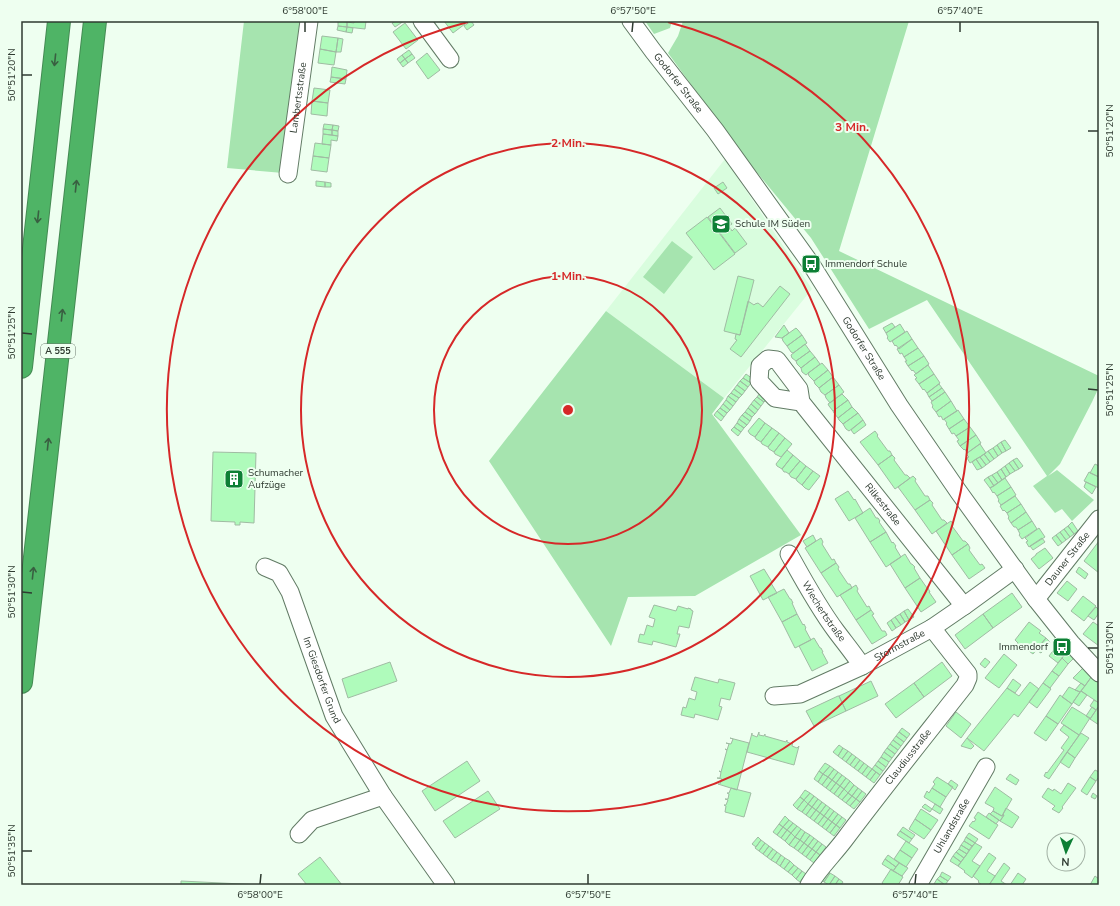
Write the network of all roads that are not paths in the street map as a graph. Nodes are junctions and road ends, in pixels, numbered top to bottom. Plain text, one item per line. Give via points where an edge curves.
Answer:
1 (59, 21) edge
2 (95, 21) edge
3 (309, 21) edge
4 (422, 21) edge
5 (631, 21) edge
6 (450, 59) dead end
7 (288, 174) dead end
8 (21, 367) edge
9 (801, 402) dead end
10 (1099, 519) edge
11 (790, 554) dead end
12 (266, 567) dead end
13 (1014, 569) junction
14 (1036, 599) junction
15 (964, 606) junction
16 (932, 628) junction
17 (862, 666) junction
18 (1099, 673) edge
19 (21, 682) edge
20 (774, 696) dead end
21 (986, 768) dead end
22 (384, 796) junction
23 (299, 834) dead end
24 (446, 885) edge
25 (810, 885) edge
26 (918, 885) edge

1 -> 8 highway
19 -> 2 highway, A 555
3 - 7 street, Lambertsstraße
4 - 6 street
5 - 13 street, Godorfer Straße via 715,130 811,264 898,405
9 - 15 street, Rilkestraße
10 - 14 street, Dauner Straße
11 - 17 street, Wiechertstraße via 813,598
12 - 22 street, Im Giesdorfer Grund via 279,573 290,592 334,716
13 - 14 street, Godorfer Straße
13 - 15 street, Stormstraße
14 - 18 street, Godorfer Straße
15 - 16 street, Stormstraße
16 - 17 street, Stormstraße
16 - 25 street, Claudiusstraße via 968,674 965,685 815,875
17 - 20 street, Stormstraße via 800,694
21 - 26 street, Uhlandstraße
22 - 23 street via 312,820
22 - 24 street, Im Giesdorfer Grund

